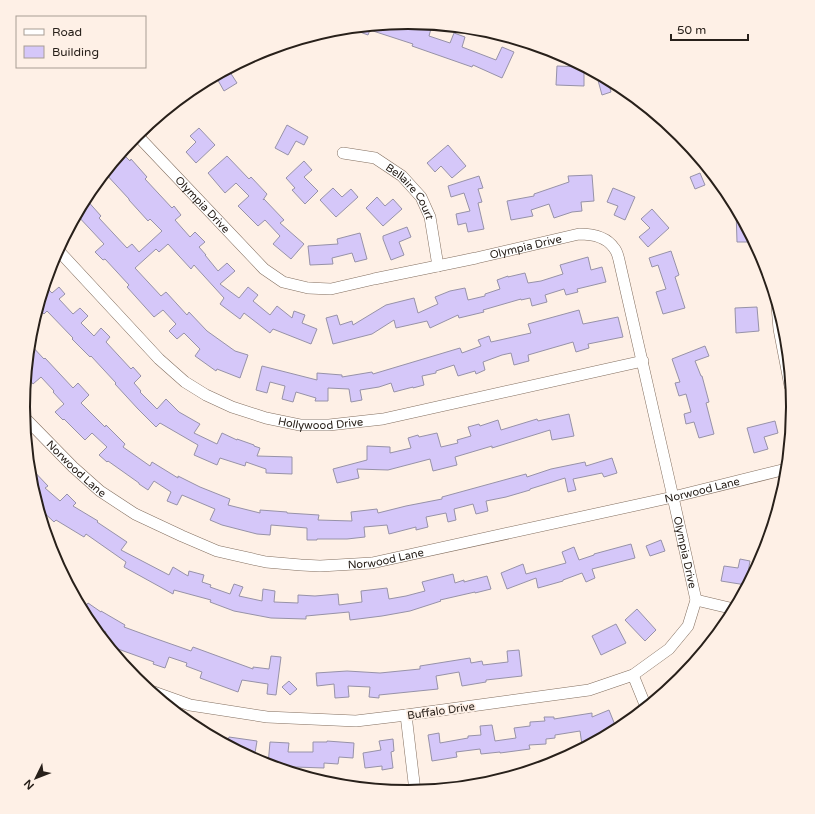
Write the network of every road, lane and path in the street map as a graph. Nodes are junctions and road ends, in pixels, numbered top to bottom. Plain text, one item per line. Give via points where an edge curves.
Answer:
1 (141, 139) edge
2 (344, 153) dead end
3 (61, 255) edge
4 (438, 266) junction
5 (643, 362) junction
6 (30, 423) edge
7 (780, 471) edge
8 (673, 497) junction
9 (696, 600) junction
10 (728, 608) edge
11 (633, 675) junction
12 (163, 695) edge
13 (644, 702) edge
14 (406, 715) junction
15 (414, 785) edge

1 - 4 street, Olympia Drive via 264,269 283,282 308,288 331,289
2 - 4 street, Bellaire Court via 375,158 402,176 421,197 430,216
3 - 5 street, Hollywood Drive via 159,359 185,382 232,407 300,425 329,425 383,419
4 - 5 street, Olympia Drive via 579,234 593,234 615,248
5 - 8 street, Olympia Drive
6 - 8 street, Norwood Lane via 73,467 100,490 135,514 217,551 266,562 320,566 372,563
7 - 8 street, Norwood Lane
8 - 9 street, Olympia Drive
9 - 10 street
9 - 11 street, Buffalo Drive via 688,626 669,649
11 - 13 street
11 - 14 street, Buffalo Drive via 589,690
12 - 14 street, Buffalo Drive via 190,705 267,717 356,721
14 - 15 street

